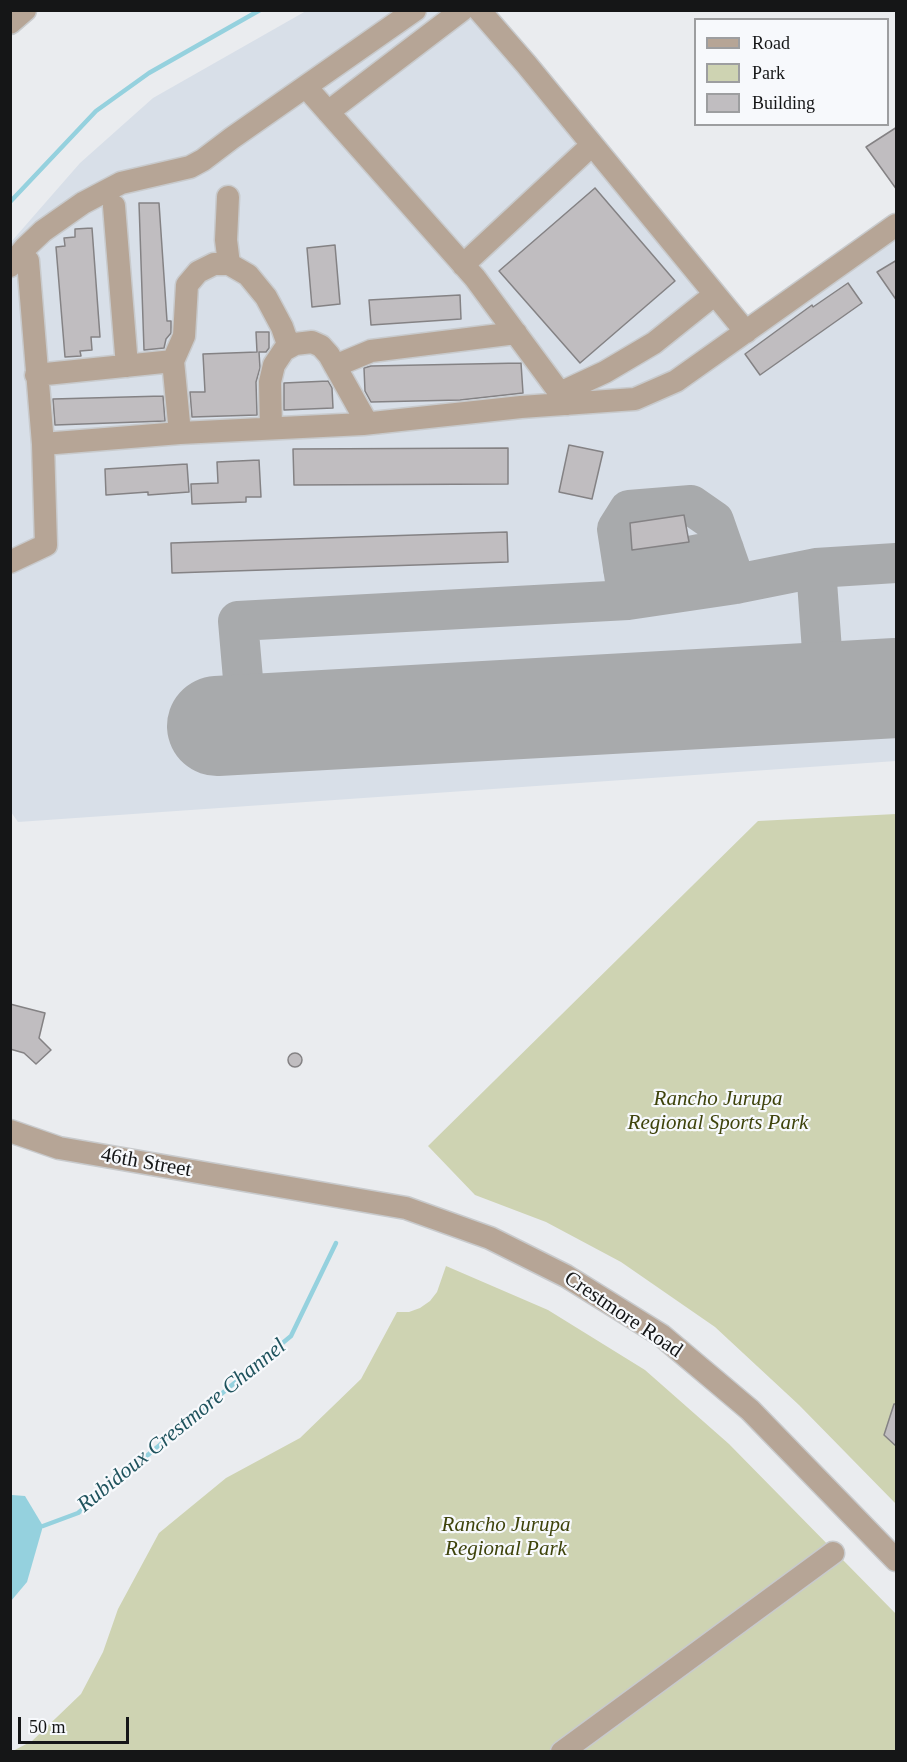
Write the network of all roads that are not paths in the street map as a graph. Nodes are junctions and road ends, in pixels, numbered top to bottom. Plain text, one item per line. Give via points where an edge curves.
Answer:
1 (25, 10) edge
2 (415, 10) edge
3 (462, 10) edge
4 (478, 10) edge
5 (10, 23) edge
6 (306, 87) junction
7 (328, 112) junction
8 (592, 145) junction
9 (228, 197) dead end
10 (114, 206) dead end
11 (897, 225) edge
12 (19, 264) edge
13 (229, 264) junction
14 (463, 265) junction
15 (714, 295) junction
16 (746, 332) junction
17 (516, 333) junction
18 (289, 347) junction
19 (173, 361) junction
20 (127, 366) junction
21 (335, 366) junction
22 (36, 375) junction
23 (564, 398) junction
24 (367, 423) junction
25 (271, 428) junction
26 (180, 433) junction
27 (43, 444) junction
28 (10, 562) edge
29 (10, 1131) edge
30 (283, 1186) joint
31 (833, 1553) dead end
32 (897, 1560) edge
33 (562, 1752) edge

1 - 5 street
2 - 6 street
3 - 7 street
4 - 8 street
6 - 7 street
6 - 12 street via 190,167 121,183 83,203 25,248
7 - 14 street
8 - 14 street
8 - 15 street
9 - 13 street
10 - 20 street
11 - 16 street
12 - 22 street
13 - 18 street via 248,275 266,297
13 - 19 street via 214,264 198,272 187,285 184,336
14 - 17 street
15 - 16 street
15 - 23 street via 654,343
16 - 23 street via 676,381 635,399
17 - 21 street via 371,351
17 - 23 street
18 - 21 street via 312,342 321,346
18 - 25 street via 274,365 270,382
19 - 20 street
19 - 26 street
20 - 22 street
21 - 24 street
22 - 27 street
23 - 24 street
24 - 25 street
25 - 26 street
26 - 27 street
27 - 28 street via 46,545
29 - 30 street, 46th Street via 59,1148
30 - 32 street, Crestmore Road via 406,1208 490,1238 566,1276 661,1335 750,1410
31 - 33 street

